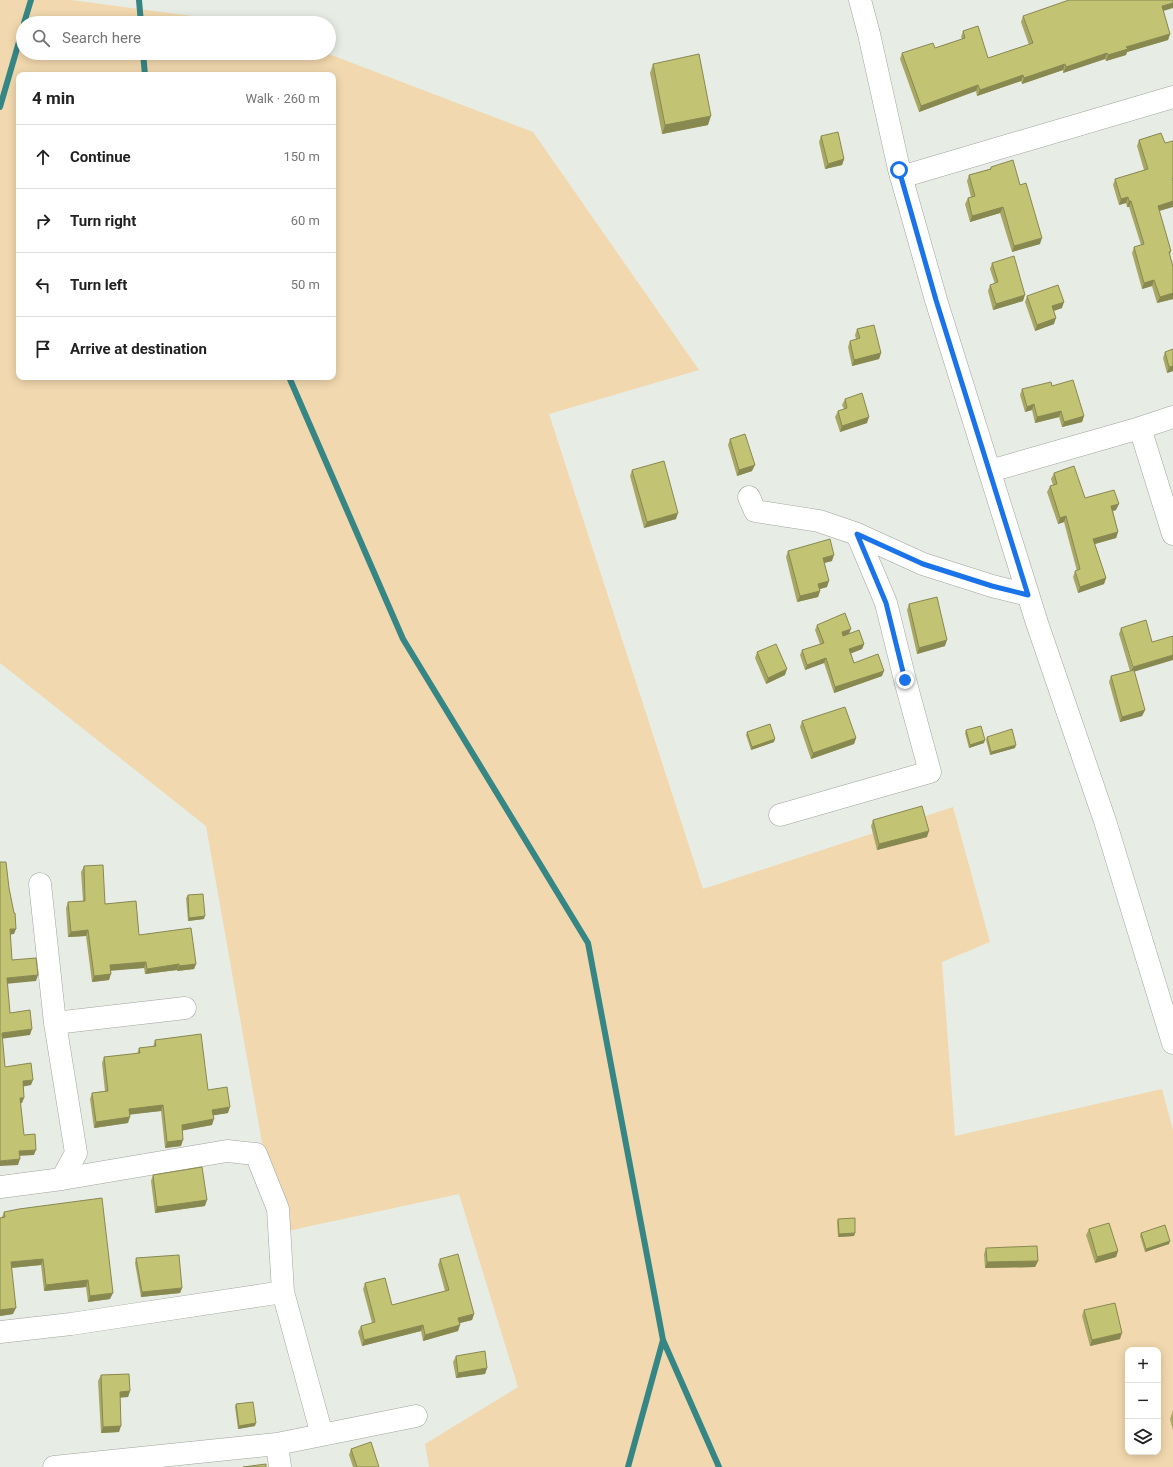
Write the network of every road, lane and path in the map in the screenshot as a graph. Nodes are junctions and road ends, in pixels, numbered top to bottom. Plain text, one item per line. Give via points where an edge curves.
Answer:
1 (860, 0) edge
2 (1173, 97) edge
3 (901, 177) junction
4 (1173, 417) edge
5 (1140, 428) junction
6 (990, 471) junction
7 (749, 497) dead end
8 (857, 534) junction
9 (1173, 534) edge
10 (1028, 595) junction
11 (780, 815) dead end
12 (40, 884) dead end
13 (185, 1008) dead end
14 (55, 1023) junction
15 (1173, 1043) edge
16 (62, 1179) junction
17 (0, 1187) edge
18 (284, 1292) junction
19 (0, 1332) edge
20 (416, 1416) dead end
21 (322, 1435) junction
22 (277, 1444) junction
23 (54, 1467) edge
24 (280, 1467) edge

1 - 3 street
2 - 3 street
3 - 6 street via 936,300
4 - 5 street
5 - 6 street
5 - 9 street
6 - 10 street
7 - 8 street via 755,511 819,521
8 - 10 street via 923,564
8 - 11 street via 886,603 930,772
10 - 15 street via 1105,821
12 - 14 street
13 - 14 street
14 - 16 street via 76,1152
16 - 17 street
16 - 18 street via 227,1151 256,1154 278,1209
18 - 19 street
18 - 21 street
20 - 21 street
21 - 22 street
22 - 23 street
22 - 24 street

